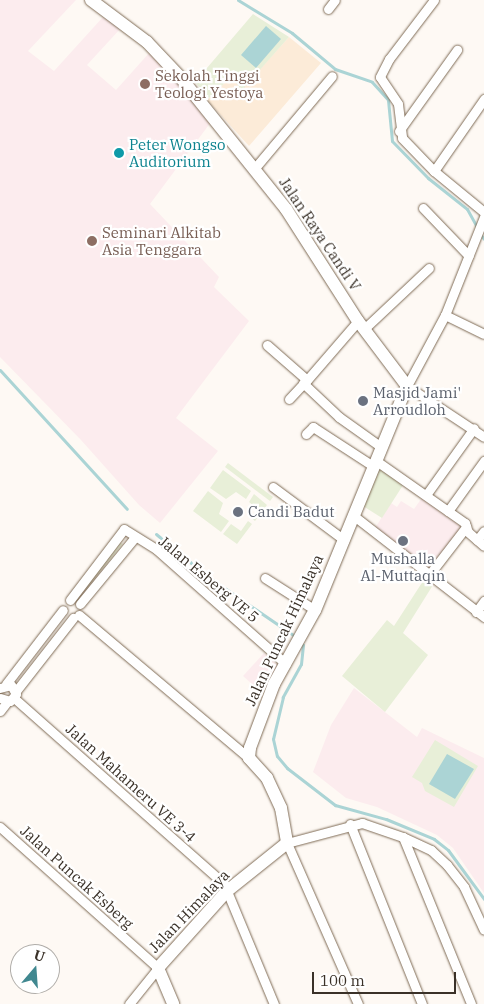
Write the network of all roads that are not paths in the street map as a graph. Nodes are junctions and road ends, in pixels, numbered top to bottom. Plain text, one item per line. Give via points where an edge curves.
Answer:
1 (91, 0) edge
2 (335, 0) edge
3 (434, 0) edge
4 (328, 9) dead end
5 (457, 50) dead end
6 (332, 76) dead end
7 (484, 99) edge
8 (399, 131) junction
9 (254, 169) junction
10 (434, 171) junction
11 (423, 208) dead end
12 (484, 216) edge
13 (469, 256) junction
14 (429, 268) dead end
15 (445, 315) junction
16 (361, 325) junction
17 (484, 334) edge
18 (267, 345) dead end
19 (305, 382) junction
20 (407, 386) junction
21 (289, 399) dead end
22 (474, 428) junction
23 (306, 434) dead end
24 (484, 436) edge
25 (381, 447) junction
26 (484, 461) edge
27 (374, 463) junction
28 (274, 487) dead end
29 (426, 495) junction
30 (448, 511) junction
31 (354, 516) junction
32 (466, 526) junction
33 (484, 531) edge
34 (135, 538) junction
35 (344, 540) junction
36 (481, 543) edge
37 (429, 575) junction
38 (265, 578) dead end
39 (70, 600) junction
40 (484, 601) edge
41 (80, 604) junction
42 (63, 610) junction
43 (314, 610) junction
44 (476, 612) junction
45 (76, 617) junction
46 (484, 618) edge
47 (286, 664) junction
48 (3, 686) edge
49 (9, 697) edge
50 (0, 711) edge
51 (249, 758) junction
52 (350, 824) junction
53 (0, 827) edge
54 (403, 837) junction
55 (287, 843) junction
56 (227, 890) junction
57 (484, 930) edge
58 (158, 968) junction
59 (129, 1004) edge
60 (173, 1004) edge
61 (274, 1004) edge
62 (358, 1004) edge
63 (422, 1004) edge
64 (470, 1004) edge

1 - 9 street, Jalan Raya Candi V via 147,42 182,78
2 - 4 street
3 - 8 street via 381,71 380,77 398,104
5 - 8 street
6 - 9 street
7 - 10 street
8 - 10 street via 407,144
9 - 16 street, Jalan Raya Candi V via 304,234
10 - 12 street
11 - 13 street
12 - 13 street
13 - 15 street
14 - 16 street
15 - 17 street
15 - 20 street
16 - 19 street
16 - 20 street, Jalan Raya Candi V
18 - 19 street
19 - 21 street
19 - 25 street via 339,418
20 - 22 street, Jalan Raya Candi V
20 - 25 street, Jalan Puncak Himalaya
22 - 24 street, Jalan Raya Candi V
22 - 29 street
23 - 27 street via 313,427
25 - 27 street, Jalan Puncak Himalaya
26 - 30 street
27 - 29 street
27 - 31 street, Jalan Puncak Himalaya
28 - 35 street
29 - 30 street
30 - 32 street
31 - 35 street, Jalan Puncak Himalaya
31 - 37 street
32 - 36 street
32 - 37 street
33 - 36 street
34 - 39 street, Jalan Esberg VE 5 via 124,529
34 - 41 street
34 - 47 street, Jalan Esberg VE 5 via 157,550
35 - 43 street, Jalan Puncak Himalaya
37 - 44 street
38 - 43 street
39 - 41 street
39 - 42 street
40 - 44 street
41 - 45 street
42 - 45 street via 65,615
42 - 48 street
43 - 47 street, Jalan Puncak Himalaya
44 - 46 street
45 - 49 street
45 - 51 street
47 - 51 street, Jalan Puncak Himalaya via 274,684 253,737
48 - 49 street, Jalan Mahameru VE 3-4
49 - 50 street
49 - 56 street, Jalan Mahameru VE 3-4 via 224,884
51 - 55 street via 275,793
52 - 54 street via 362,823
52 - 55 street
52 - 63 street
53 - 58 street, Jalan Puncak Esberg
54 - 57 street via 431,850 447,865 464,887
54 - 64 street
55 - 56 street, Jalan Himalaya
55 - 62 street
56 - 58 street, Jalan Himalaya
56 - 61 street
58 - 59 street
58 - 60 street

